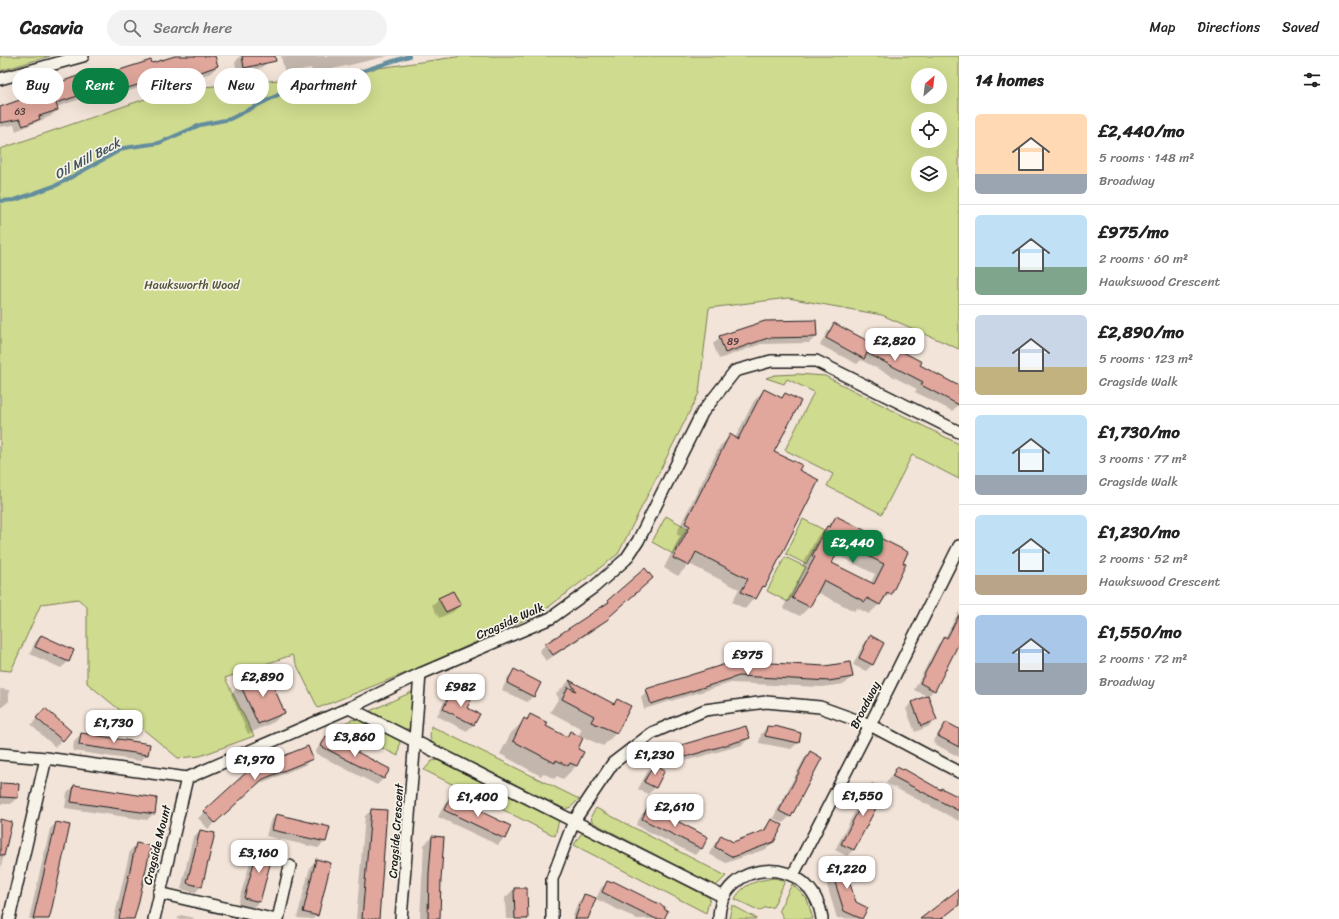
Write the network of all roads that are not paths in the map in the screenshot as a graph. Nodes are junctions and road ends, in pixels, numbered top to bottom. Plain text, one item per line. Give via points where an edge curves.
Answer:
1 (83, 56) edge
2 (0, 79) edge
3 (959, 432) edge
4 (959, 546) edge
5 (420, 674) junction
6 (349, 708) junction
7 (870, 725) junction
8 (415, 742) junction
9 (0, 754) edge
10 (46, 758) junction
11 (959, 772) edge
12 (187, 778) junction
13 (574, 821) junction
14 (290, 866) dead end
15 (793, 875) junction
16 (159, 893) junction
17 (724, 897) junction
18 (9, 919) edge
19 (154, 919) edge
20 (272, 919) edge
21 (278, 919) edge
22 (401, 919) edge
23 (552, 919) edge
24 (718, 919) edge
25 (822, 919) edge

1 - 2 street
3 - 5 street, Cragside Walk via 816,361 771,361 735,371 702,413 638,541 626,559 594,587 551,618
4 - 7 street, Broadway
5 - 6 street, Cragside Walk
5 - 8 street, Cragside Crescent
6 - 8 street
6 - 12 street, Cragside Walk
7 - 11 street
7 - 13 street via 820,707 766,702 705,710 652,733 613,763
7 - 15 street, Broadway
8 - 13 street
8 - 22 street, Cragside Crescent
9 - 10 street
10 - 12 street
10 - 18 street
12 - 16 street, Cragside Mount
13 - 17 street
13 - 23 street via 552,879
14 - 21 street
15 - 17 street via 778,870 762,870 746,875 733,884
15 - 25 street via 813,893
16 - 19 street, Cragside Mount
16 - 20 street
17 - 24 street

